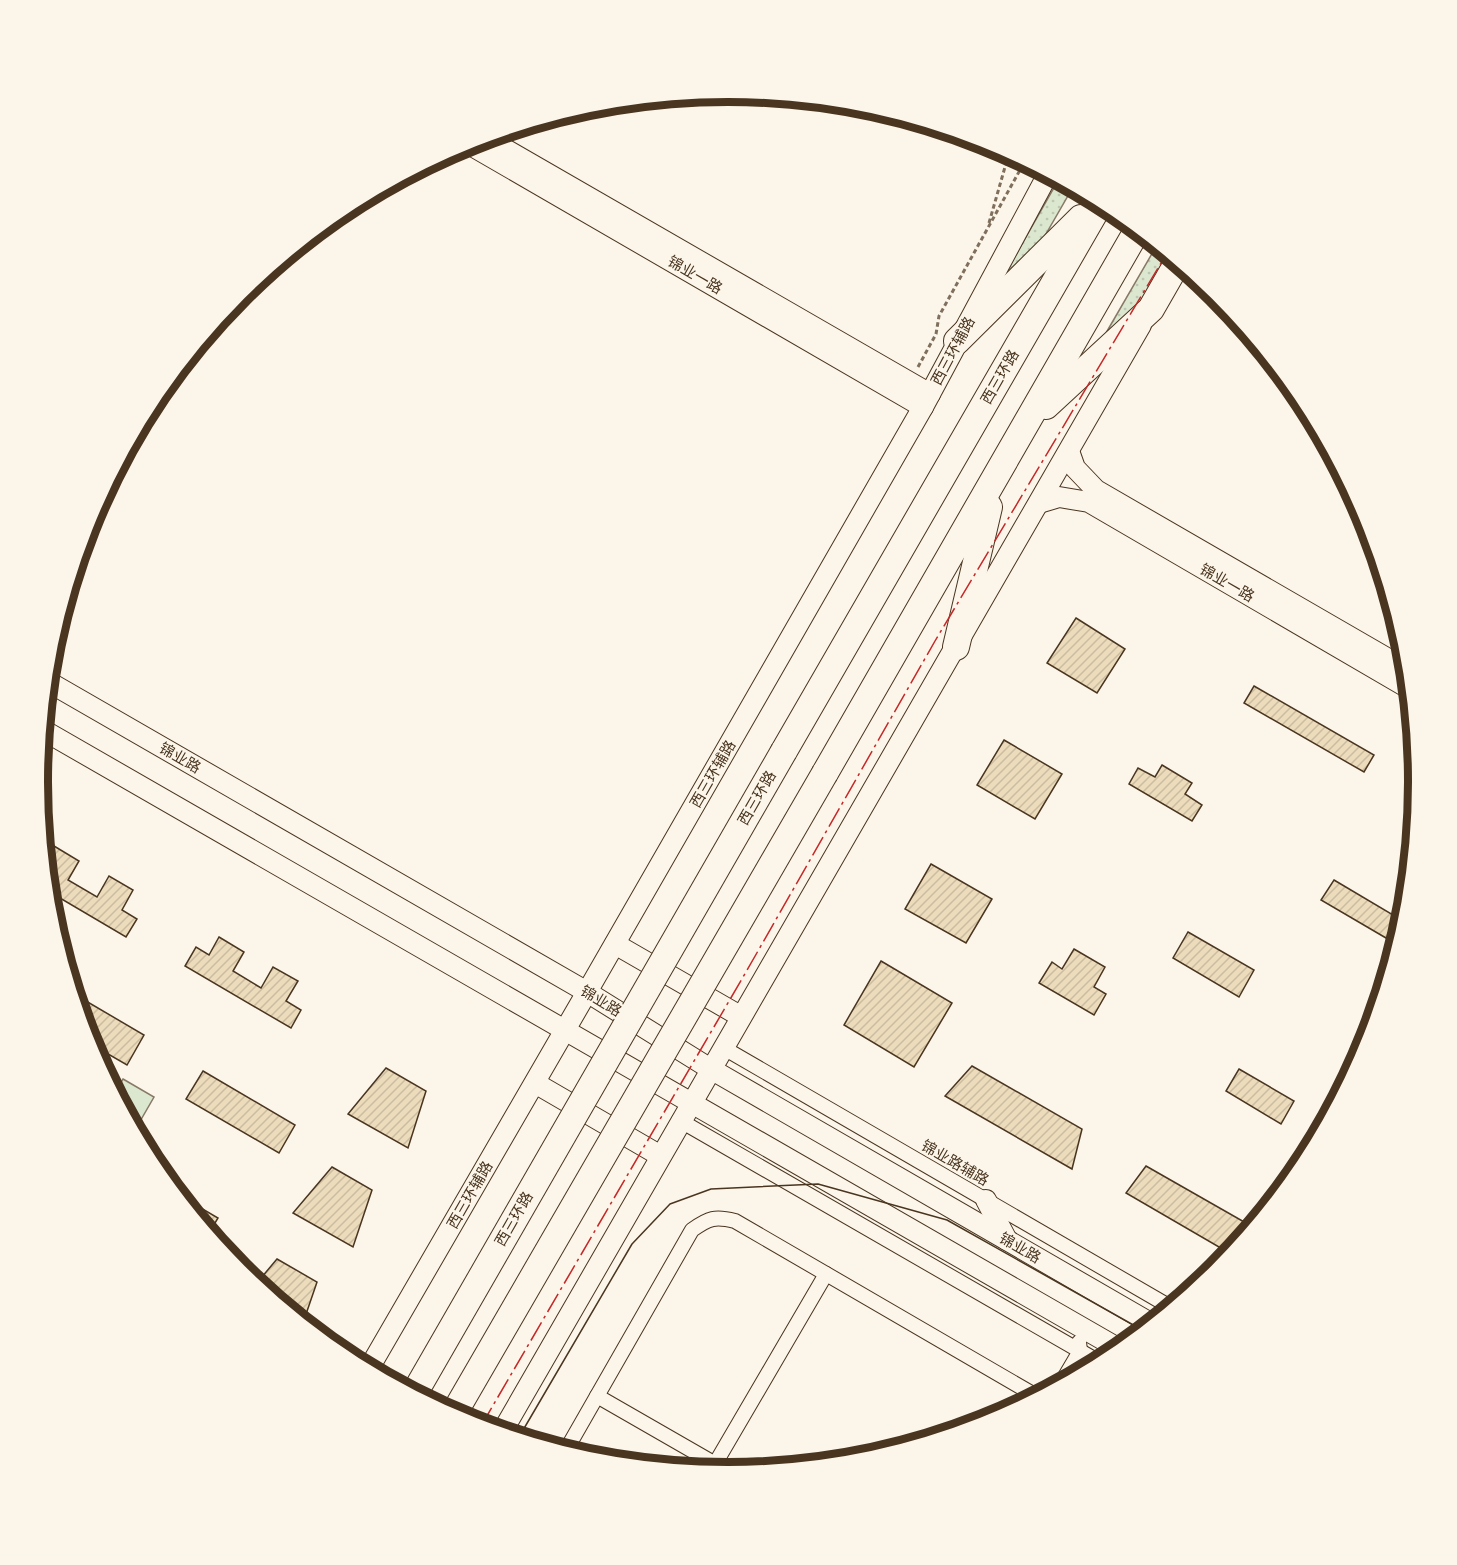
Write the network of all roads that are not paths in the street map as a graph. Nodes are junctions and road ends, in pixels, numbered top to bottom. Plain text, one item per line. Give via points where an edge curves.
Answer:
1 (496, 144) edge
2 (479, 150) edge
3 (1045, 180) edge
4 (1093, 208) edge
5 (1095, 209) edge
6 (1134, 236) edge
7 (1174, 269) edge
8 (1151, 309) junction
9 (957, 341) junction
10 (926, 400) junction
11 (1028, 423) junction
12 (1069, 451) junction
13 (994, 481) junction
14 (1039, 503) junction
15 (957, 647) junction
16 (1398, 665) edge
17 (1401, 684) edge
18 (55, 685) edge
19 (49, 734) edge
20 (615, 944) junction
21 (587, 992) junction
22 (740, 1016) junction
23 (565, 1031) junction
24 (722, 1047) junction
25 (709, 1068) junction
26 (535, 1083) junction
27 (690, 1102) junction
28 (680, 1120) junction
29 (659, 1155) junction
30 (986, 1200) junction
31 (1007, 1240) junction
32 (826, 1274) junction
33 (1165, 1304) edge
34 (1145, 1320) edge
35 (1077, 1325) junction
36 (1112, 1345) edge
37 (1080, 1351) junction
38 (1092, 1358) edge
39 (373, 1362) edge
40 (1067, 1373) edge
41 (418, 1388) edge
42 (1030, 1392) edge
43 (597, 1396) junction
44 (458, 1406) edge
45 (506, 1425) edge
46 (570, 1444) edge
47 (713, 1463) edge
48 (716, 1463) edge

1 - 10 main road, 锦业一路 via 909,382
2 - 10 main road, 锦业一路
3 - 9 main road, 西三环辅路
4 - 9 highway
5 - 41 highway, 西三环路, bridge
6 - 11 highway
7 - 8 highway
8 - 11 highway
8 - 12 main road
9 - 10 main road, 西三环辅路
10 - 20 main road, 西三环辅路
11 - 13 highway
12 - 14 main road
12 - 16 main road, 锦业一路 via 1076,468 1096,490
13 - 15 highway
13 - 44 highway, bridge
14 - 15 main road
14 - 17 main road, 锦业一路 via 1059,497 1089,502
15 - 22 main road
18 - 21 main road, 锦业路
19 - 23 main road
20 - 21 main road, 西三环辅路
20 - 22 main road
21 - 23 main road, 西三环辅路
21 - 25 main road, 锦业路
22 - 24 main road
23 - 26 main road, 西三环辅路
23 - 27 main road
24 - 25 main road
24 - 30 street, 锦业路辅路
25 - 27 main road
25 - 31 main road, 锦业路
26 - 29 main road
26 - 39 main road, 西三环辅路
27 - 28 main road
27 - 35 main road
28 - 29 main road
28 - 37 street
29 - 45 main road
30 - 31 main road
30 - 33 street, 锦业路辅路
31 - 34 main road, 锦业路
32 - 42 street
32 - 43 street via 735,1221 720,1217 703,1222 693,1230
32 - 48 street
35 - 36 main road
35 - 37 street
37 - 38 street
37 - 40 street
43 - 46 street
43 - 47 street

